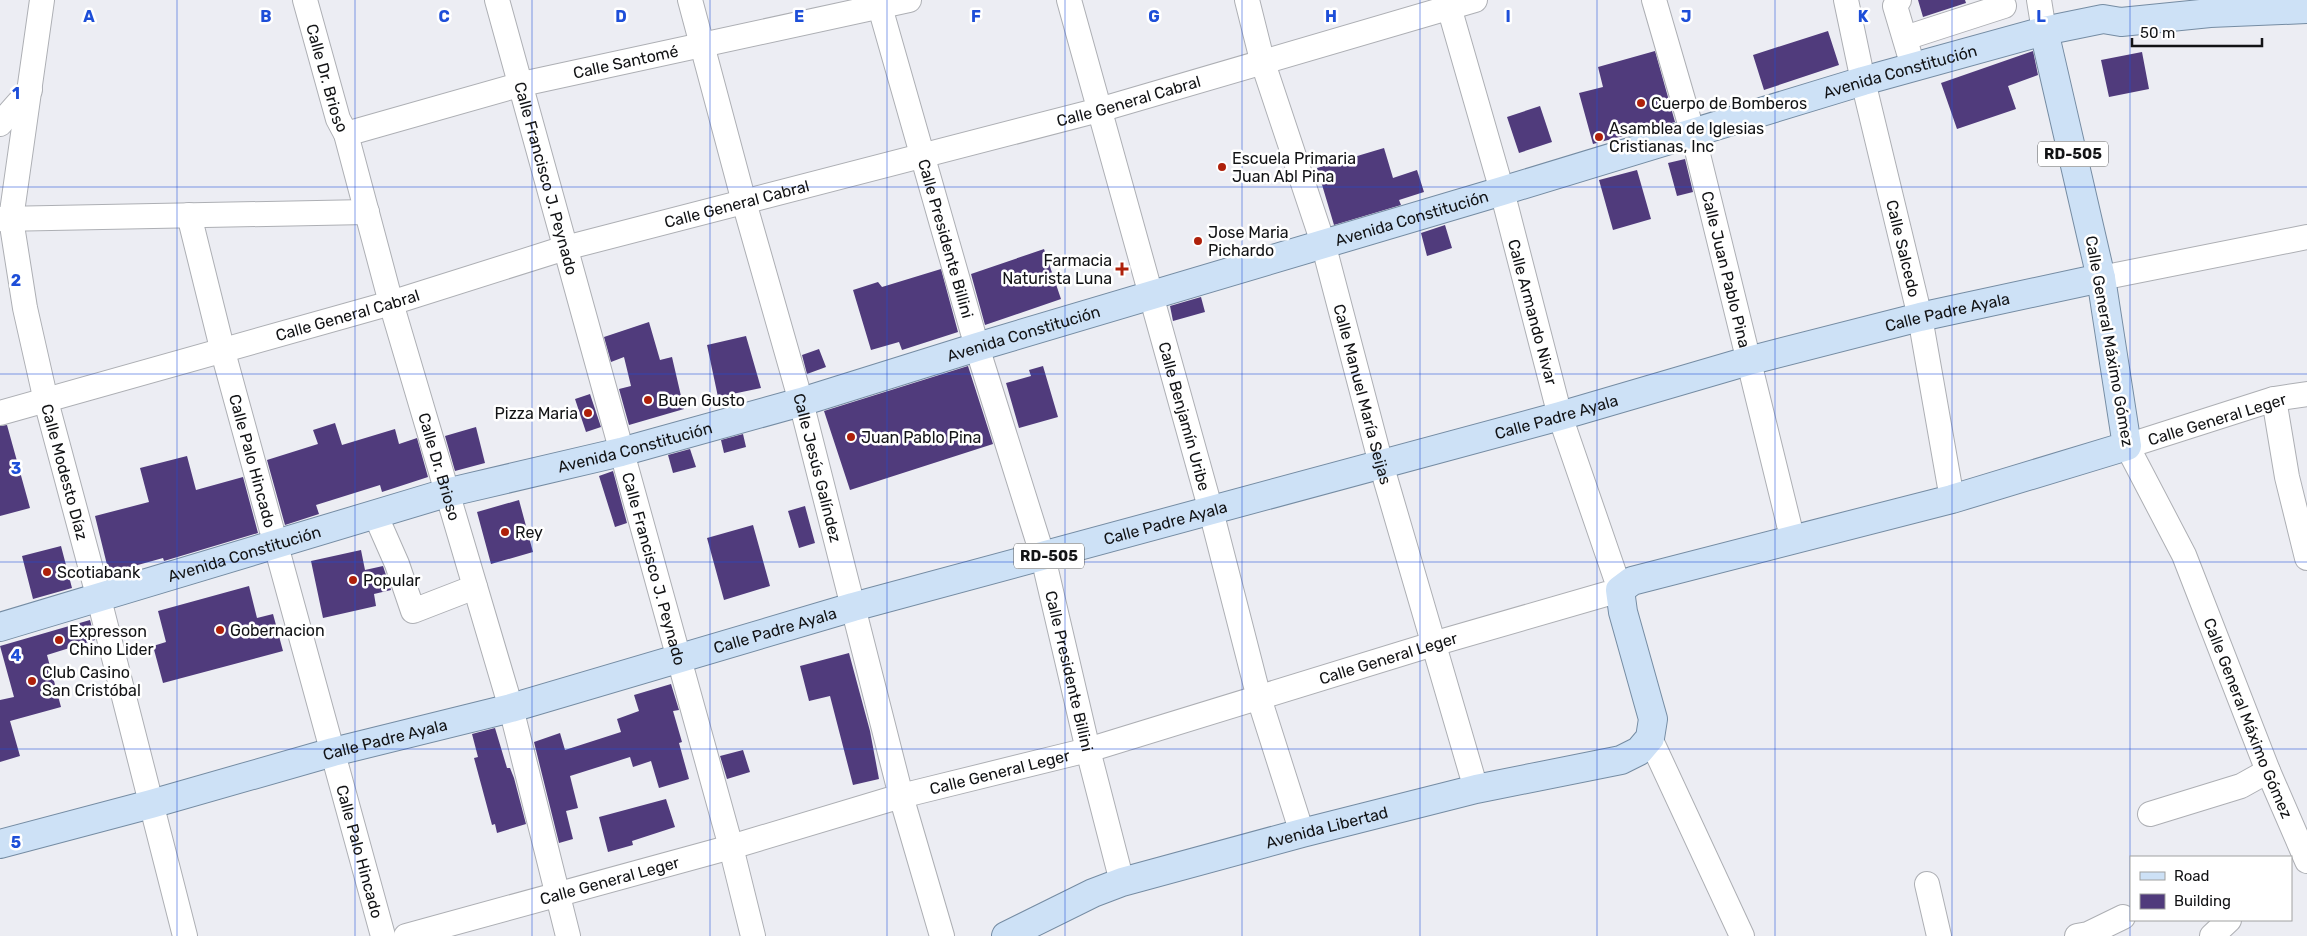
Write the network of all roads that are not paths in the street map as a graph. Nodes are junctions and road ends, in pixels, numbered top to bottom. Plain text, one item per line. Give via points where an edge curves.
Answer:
1 (42, 0) edge
2 (305, 0) edge
3 (497, 0) edge
4 (690, 0) edge
5 (909, 0) edge
6 (1069, 0) edge
7 (1246, 0) edge
8 (1475, 0) edge
9 (1654, 0) edge
10 (1846, 0) edge
11 (1899, 0) edge
12 (2039, 0) edge
13 (2173, 0) edge
14 (1448, 3) edge
15 (2003, 3) edge
16 (879, 4) edge
17 (2307, 9) edge
18 (2103, 19) junction
19 (2044, 31) junction
20 (1905, 38) junction
21 (2012, 40) junction
22 (702, 44) junction
23 (1262, 60) junction
24 (1913, 67) junction
25 (1863, 81) junction
26 (522, 84) junction
27 (30, 90) junction
28 (1099, 110) junction
29 (0, 124) edge
30 (346, 134) junction
31 (1693, 134) junction
32 (921, 156) junction
33 (1502, 191) junction
34 (744, 202) junction
35 (367, 212) junction
36 (189, 215) junction
37 (6, 219) edge
38 (2307, 237) edge
39 (1323, 243) junction
40 (565, 248) junction
41 (2101, 278) junction
42 (1150, 294) junction
43 (391, 303) junction
44 (1920, 317) junction
45 (976, 347) junction
46 (222, 352) junction
47 (1748, 361) junction
48 (2307, 394) edge
49 (2274, 399) junction
50 (46, 401) junction
51 (801, 402) junction
52 (0, 413) edge
53 (1560, 416) junction
54 (2127, 446) junction
55 (621, 452) junction
56 (1381, 464) junction
57 (446, 493) junction
58 (1952, 499) junction
59 (1211, 511) junction
60 (375, 514) junction
61 (1794, 540) junction
62 (275, 545) junction
63 (2306, 552) edge
64 (1043, 557) junction
65 (474, 587) junction
66 (1620, 590) junction
67 (99, 599) junction
68 (854, 607) junction
69 (0, 627) edge
70 (1433, 644) junction
71 (678, 658) junction
72 (1259, 698) junction
73 (511, 708) junction
74 (1650, 738) junction
75 (1088, 750) junction
76 (333, 752) junction
77 (2268, 771) junction
78 (1476, 789) junction
79 (901, 796) junction
80 (151, 804) junction
81 (2150, 814) dead end
82 (1302, 832) junction
83 (0, 844) edge
84 (731, 847) junction
85 (2307, 861) edge
86 (2292, 868) edge
87 (1122, 882) junction
88 (1927, 884) dead end
89 (557, 894) junction
90 (2123, 917) dead end
91 (2228, 921) edge
92 (185, 936) edge
93 (383, 936) edge
94 (406, 936) edge
95 (568, 936) edge
96 (753, 936) edge
97 (942, 936) edge
98 (1006, 936) edge
99 (1742, 936) edge
100 (1939, 936) edge
101 (2077, 936) edge
102 (2212, 936) edge

1 - 27 street, Calle Modesto Díaz
2 - 30 street, Calle Dr. Brioso via 338,119
3 - 26 street, Calle Francisco J. Peynado
4 - 22 street, Calle Jesús Galíndez
5 - 16 street, Calle Santomé
6 - 28 street, Calle Benjamín Uribe
7 - 23 street, Calle Manuel María Seijas
8 - 14 street, Calle General Cabral
9 - 31 street, Calle Juan Pablo Pina
10 - 25 street, Calle Salcedo
11 - 20 street via 1895,6
12 - 19 street, Calle General Máximo Gómez
13 - 18 main road via 2118,8
14 - 23 street, Calle General Cabral
14 - 33 street, Calle Armando Nivar
15 - 20 street
15 - 21 street
16 - 22 street, Calle Santomé
16 - 32 street, Calle Presidente Billini
17 - 18 main road via 2210,13 2121,22
18 - 19 main road, Avenida Constitución
19 - 21 main road, Avenida Constitución
19 - 41 main road, Calle General Máximo Gómez / RD-505
20 - 24 street
21 - 24 main road, Avenida Constitución
22 - 26 street, Calle Santomé
22 - 34 street, Calle Jesús Galíndez
23 - 28 street, Calle General Cabral
23 - 39 street, Calle Manuel María Seijas
24 - 25 main road, Avenida Constitución
25 - 31 main road, Avenida Constitución
25 - 44 street, Calle Salcedo
26 - 30 street, Calle Santomé
26 - 40 street, Calle Francisco J. Peynado
27 - 29 street
27 - 37 street, Calle Modesto Díaz
28 - 32 street, Calle General Cabral
28 - 42 street, Calle Benjamín Uribe
30 - 35 street, Calle Dr. Brioso
31 - 33 main road, Avenida Constitución
31 - 47 street, Calle Juan Pablo Pina
32 - 34 street, Calle General Cabral
32 - 45 street, Calle Presidente Billini
33 - 39 main road, Avenida Constitución
33 - 53 street, Calle Armando Nivar
34 - 40 street, Calle General Cabral
34 - 51 street, Calle Jesús Galíndez
35 - 36 street
35 - 43 street, Calle Dr. Brioso
36 - 37 street
36 - 46 street, Calle Palo Hincado
37 - 50 street, Calle Modesto Díaz
38 - 41 street, Calle Padre Ayala
39 - 42 main road, Avenida Constitución
39 - 56 street, Calle Manuel María Seijas
40 - 43 street, Calle General Cabral
40 - 55 street, Calle Francisco J. Peynado
41 - 44 main road, Calle Padre Ayala / RD-505
41 - 54 main road, Calle General Máximo Gómez
42 - 45 main road, Avenida Constitución
42 - 59 street, Calle Benjamín Uribe
43 - 46 street, Calle General Cabral
43 - 57 street, Calle Dr. Brioso
44 - 47 main road, Calle Padre Ayala / RD-505
44 - 58 street, Calle Salcedo
45 - 51 main road, Avenida Constitución
45 - 64 street, Calle Presidente Billini
46 - 50 street, Calle General Cabral
46 - 62 street, Calle Palo Hincado
47 - 53 main road, Calle Padre Ayala / RD-505
47 - 61 street, Calle Juan Pablo Pina
48 - 49 street, Calle General Leger
49 - 54 street, Calle General Leger
49 - 63 street via 2287,477
50 - 52 street, Calle General Cabral
50 - 67 street, Calle Modesto Díaz
51 - 55 main road, Avenida Constitución
51 - 68 street, Calle Jesús Galíndez
53 - 56 main road, Calle Padre Ayala / RD-505
53 - 66 street, Calle Armando Nivar
54 - 58 main road
54 - 77 street, Calle General Máximo Gómez via 2184,555
55 - 57 main road, Avenida Constitución
55 - 71 street, Calle Francisco J. Peynado
56 - 59 main road, Calle Padre Ayala / RD-505
56 - 70 street, Calle Manuel María Seijas
57 - 60 main road, Avenida Constitución
57 - 65 street, Calle Dr. Brioso
58 - 61 main road
59 - 64 main road, Calle Padre Ayala / RD-505
59 - 72 street, Calle Benjamín Uribe
60 - 62 main road, Avenida Constitución
60 - 65 street via 413,611
61 - 66 main road via 1632,581
62 - 67 main road, Avenida Constitución
62 - 76 street, Calle Palo Hincado
64 - 68 main road, Calle Padre Ayala / RD-505
64 - 75 street, Calle Presidente Billini
65 - 73 street, Calle Dr. Brioso
66 - 70 street, Calle General Leger
66 - 74 main road, Calle Armando Nivar via 1623,612 1653,719
67 - 69 main road, Avenida Constitución
67 - 80 street, Calle Modesto Díaz
68 - 71 main road, Calle Padre Ayala / RD-505
68 - 79 street, Calle Jesús Galíndez
70 - 72 street, Calle General Leger
70 - 78 street, Calle Manuel María Seijas
71 - 73 main road, Calle Padre Ayala / RD-505
71 - 84 street, Calle Francisco J. Peynado
72 - 75 street, Calle General Leger
72 - 82 street, Calle Benjamín Uribe
73 - 76 main road, Calle Padre Ayala / RD-505
73 - 89 street, Calle Dr. Brioso
74 - 78 main road, Avenida Libertad via 1639,751 1621,760
74 - 99 street
75 - 79 street, Calle General Leger
75 - 87 street, Calle Presidente Billini
76 - 80 main road, Calle Padre Ayala / RD-505
76 - 93 street, Calle Palo Hincado
77 - 81 street via 2241,786
77 - 85 street, Calle General Máximo Gómez
78 - 82 main road, Avenida Libertad
79 - 84 street, Calle General Leger
79 - 97 street, Calle Jesús Galíndez
80 - 83 main road, Calle Padre Ayala / RD-505
80 - 92 street, Calle Modesto Díaz
82 - 87 main road, Avenida Libertad
84 - 89 street, Calle General Leger
84 - 96 street, Calle Francisco J. Peynado
85 - 86 street
87 - 98 main road, Avenida Libertad
88 - 100 street
89 - 94 street, Calle General Leger
89 - 95 street, Calle Dr. Brioso
90 - 101 street
91 - 102 street

